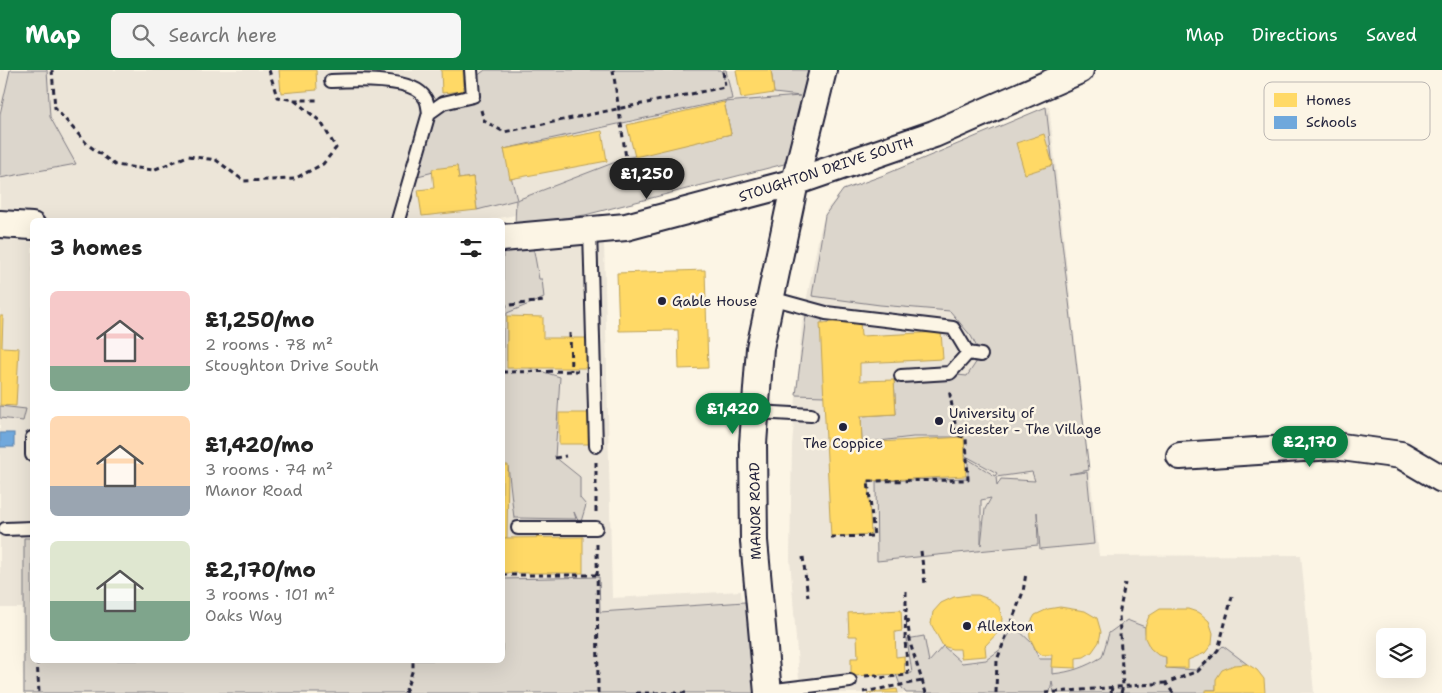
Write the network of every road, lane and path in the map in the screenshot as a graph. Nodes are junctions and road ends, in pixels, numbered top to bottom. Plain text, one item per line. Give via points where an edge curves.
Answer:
1 (52, 70) edge
2 (269, 70) edge
3 (471, 70) edge
4 (614, 70) edge
5 (723, 70) edge
6 (824, 70) edge
7 (1080, 70) edge
8 (331, 81) dead end
9 (294, 100) junction
10 (318, 100) dead end
11 (480, 106) dead end
12 (619, 108) junction
13 (429, 113) junction
14 (626, 158) dead end
15 (794, 182) junction
16 (399, 218) edge
17 (0, 224) edge
18 (30, 226) edge
19 (590, 230) junction
20 (505, 238) edge
21 (771, 298) junction
22 (544, 301) dead end
23 (505, 306) edge
24 (570, 334) dead end
25 (968, 353) junction
26 (981, 355) dead end
27 (571, 371) junction
28 (594, 371) junction
29 (505, 372) edge
30 (947, 374) junction
31 (901, 376) dead end
32 (756, 412) junction
33 (811, 415) dead end
34 (596, 446) joint
35 (566, 456) dead end
36 (1180, 456) dead end
37 (555, 458) dead end
38 (1442, 479) edge
39 (30, 528) edge
40 (518, 528) dead end
41 (596, 528) junction
42 (5, 529) dead end
43 (831, 537) dead end
44 (921, 551) dead end
45 (804, 557) dead end
46 (1026, 573) dead end
47 (505, 575) edge
48 (596, 575) junction
49 (1125, 583) dead end
50 (925, 584) dead end
51 (906, 591) dead end
52 (1233, 593) dead end
53 (808, 597) dead end
54 (906, 608) junction
55 (37, 663) edge
56 (413, 663) edge
57 (850, 681) joint
58 (922, 681) junction
59 (1166, 683) junction
60 (1123, 686) junction
61 (1112, 687) junction
62 (768, 692) edge
63 (39, 693) edge
64 (405, 693) edge
65 (598, 693) edge
66 (636, 693) edge
67 (688, 693) edge
68 (860, 693) edge
69 (926, 693) edge
70 (996, 693) edge
71 (1045, 693) edge
72 (1111, 693) edge
73 (1121, 693) edge
74 (1173, 693) edge

1 - 9 path via 55,108 87,144 115,165 153,170 188,156 216,160 244,181 294,179 323,164 336,148 321,122
2 - 9 path via 277,98
3 - 13 lane via 473,96 443,103
4 - 12 path
5 - 12 path via 725,87
6 - 15 street, MANOR ROAD
7 - 15 street, STOUGHTON DRIVE SOUTH via 934,134
8 - 13 lane via 370,80 410,85 425,96
9 - 10 path
11 - 12 path via 484,120 504,132
12 - 14 path
13 - 16 lane
15 - 19 street, STOUGHTON DRIVE SOUTH via 626,227
15 - 21 street, MANOR ROAD
17 - 18 street
19 - 20 street, STOUGHTON DRIVE SOUTH
19 - 28 lane
21 - 25 lane via 826,313 954,328
21 - 32 street, MANOR ROAD via 760,348
22 - 23 path
24 - 27 path
25 - 26 lane
25 - 30 lane
27 - 28 path
27 - 29 path
28 - 34 lane
30 - 31 lane
30 - 43 path via 957,435 966,438 968,480 868,481 874,536
32 - 33 lane
32 - 62 street, MANOR ROAD via 753,444 754,541
34 - 41 path
35 - 37 path
36 - 38 street via 1334,446 1401,455
39 - 42 lane
40 - 41 lane
41 - 48 path
44 - 50 path
45 - 53 path
46 - 70 path via 1023,592 997,660
47 - 48 path
48 - 65 path
49 - 60 path via 1119,615
51 - 54 path
52 - 59 path via 1218,650 1198,671
54 - 57 path via 908,675 854,677
54 - 58 path via 911,646
55 - 63 path
56 - 64 path
57 - 62 lane
58 - 68 path
58 - 69 path
59 - 60 path
59 - 74 path
60 - 61 path
60 - 73 path
61 - 71 path
61 - 72 path
66 - 67 path

